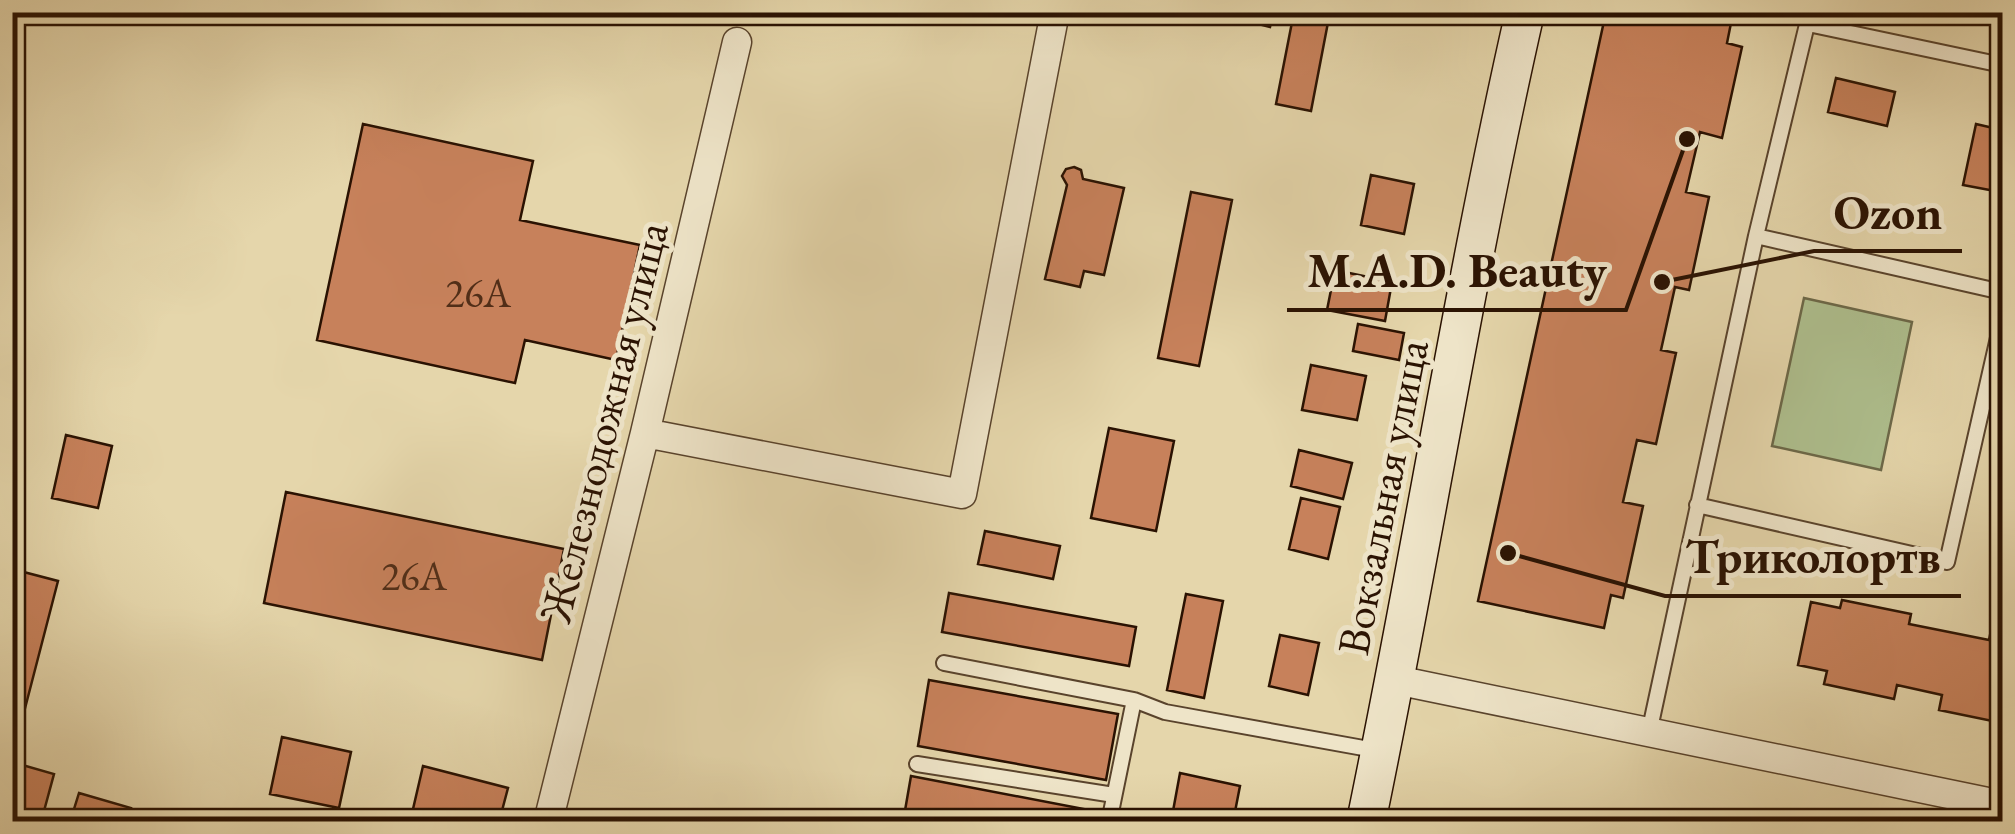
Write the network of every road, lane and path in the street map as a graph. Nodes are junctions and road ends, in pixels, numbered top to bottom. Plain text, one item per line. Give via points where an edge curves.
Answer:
1 (1055, 12) edge
2 (1525, 12) edge
3 (1809, 18) edge
4 (738, 42) dead end
5 (2002, 65) edge
6 (1756, 236) junction
7 (2002, 292) edge
8 (2002, 320) edge
9 (645, 433) junction
10 (1697, 506) junction
11 (944, 663) dead end
12 (1396, 680) junction
13 (1134, 700) junction
14 (1649, 733) junction
15 (1381, 751) junction
16 (918, 764) dead end
17 (1114, 795) junction
18 (2002, 805) edge
19 (548, 822) edge
20 (1109, 822) edge
21 (1366, 822) edge

1 - 9 street via 962,494
2 - 12 main road, Вокзальная улица
3 - 5 lane
3 - 6 lane
4 - 9 street, Железнодожная улица
6 - 7 lane
6 - 10 lane
8 - 10 lane via 1947,562
9 - 19 street, Железнодожная улица
10 - 14 lane
11 - 13 lane
12 - 14 street
12 - 15 main road, Вокзальная улица
13 - 15 lane via 1165,712
13 - 17 lane
14 - 18 street
15 - 21 main road, Вокзальная улица
16 - 17 lane
17 - 20 lane

